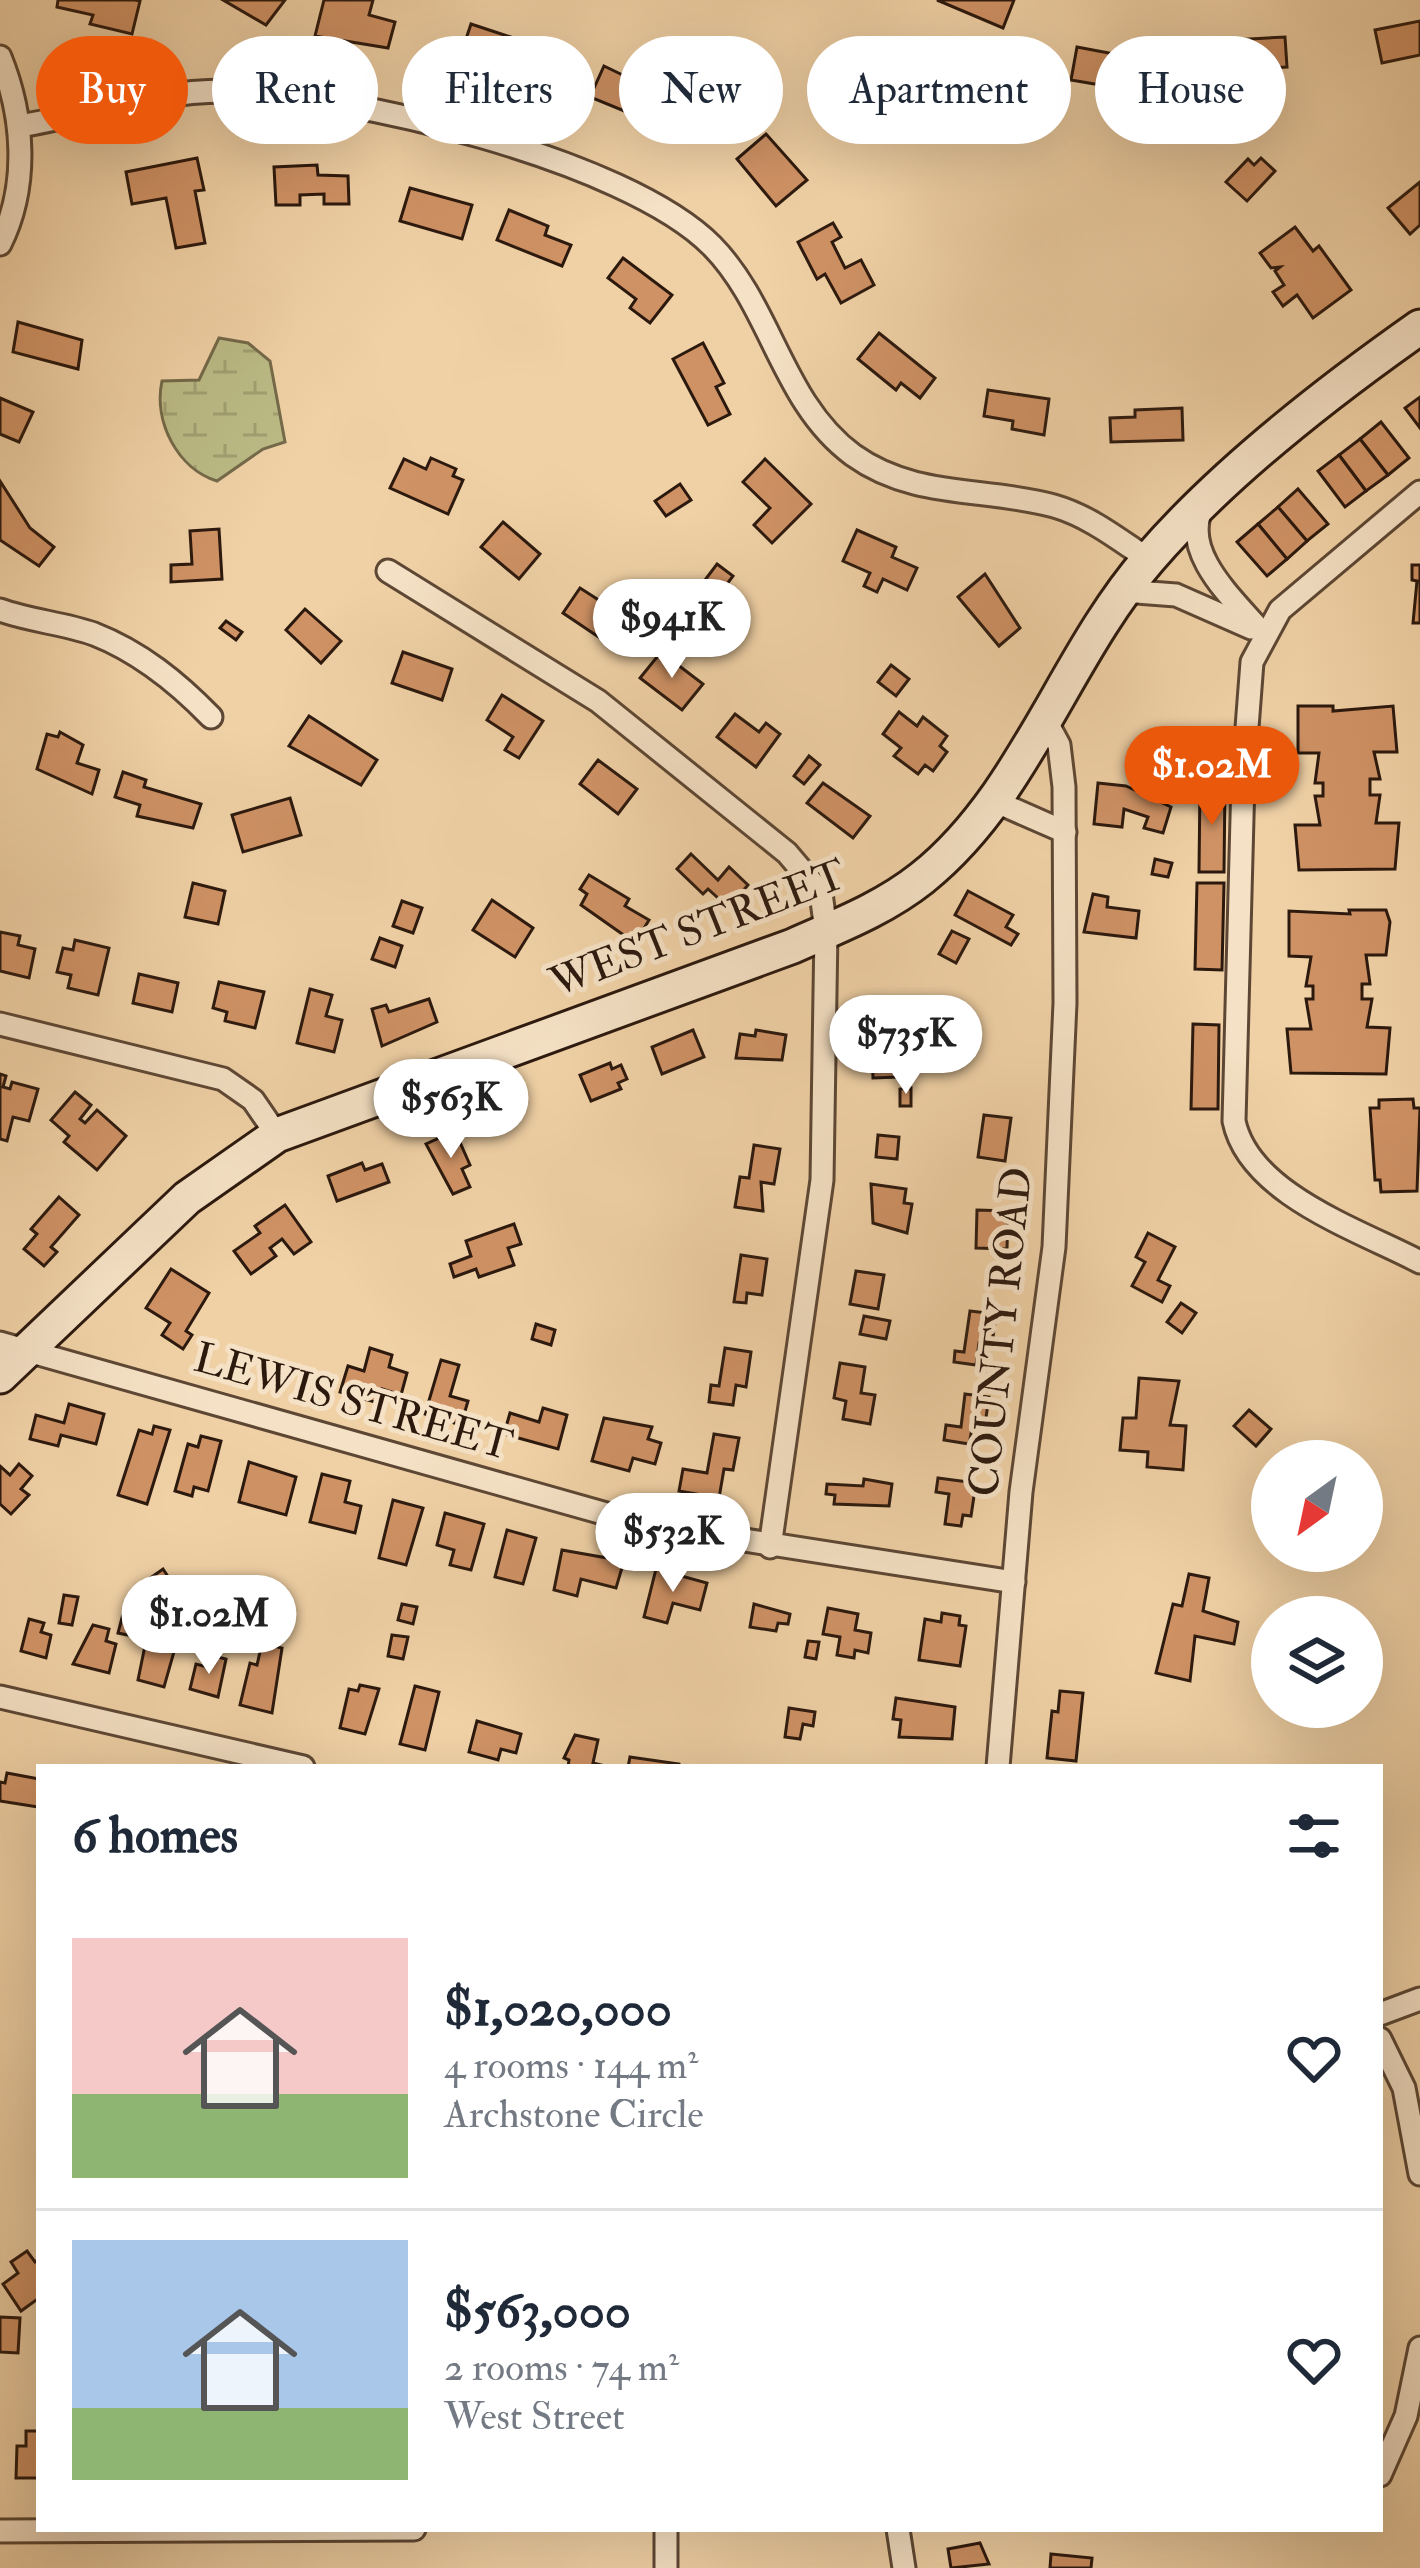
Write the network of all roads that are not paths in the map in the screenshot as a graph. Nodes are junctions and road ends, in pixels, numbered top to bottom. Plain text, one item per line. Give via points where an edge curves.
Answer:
1 (0, 57) edge
2 (19, 126) junction
3 (0, 244) edge
4 (1420, 327) edge
5 (1420, 492) edge
6 (1210, 498) junction
7 (1148, 559) junction
8 (388, 571) dead end
9 (1123, 590) junction
10 (0, 610) edge
11 (1263, 634) junction
12 (211, 717) dead end
13 (1045, 719) junction
14 (992, 800) junction
15 (1064, 832) junction
16 (826, 932) junction
17 (0, 1024) edge
18 (277, 1135) junction
19 (1420, 1262) edge
20 (13, 1346) edge
21 (0, 1376) edge
22 (770, 1547) junction
23 (1014, 1582) junction
24 (0, 1696) edge
25 (290, 1764) edge
26 (998, 1764) edge
27 (1420, 1999) edge
28 (1383, 2013) edge
29 (1383, 2045) edge
30 (1420, 2174) edge
31 (1420, 2348) edge
32 (1383, 2468) edge
33 (0, 2531) edge
34 (36, 2531) edge
35 (666, 2532) edge
36 (898, 2532) edge
37 (666, 2568) edge
38 (904, 2568) edge

1 - 2 street
2 - 3 street via 20,172
2 - 7 street via 177,93 261,94 456,131 567,167 657,207 707,241 738,278 809,411 854,455 925,487 1069,511
4 - 6 main road, WEST STREET
5 - 11 street via 1287,603
6 - 7 main road, WEST STREET
6 - 11 street via 1197,519 1199,548
7 - 9 main road, WEST STREET
8 - 16 street via 598,701 788,853 821,892
9 - 11 street via 1192,600
9 - 13 main road, WEST STREET
10 - 12 street via 127,649
11 - 19 street via 1250,672 1244,747 1236,1131 1271,1182
13 - 14 main road, WEST STREET
13 - 15 street, COUNTY ROAD via 1064,766
14 - 15 street
14 - 16 main road, WEST STREET via 926,875
15 - 23 street, COUNTY ROAD via 1059,1184
16 - 18 main road, WEST STREET
16 - 22 street via 823,1180
17 - 18 street via 223,1078 254,1100
18 - 20 main road, WEST STREET via 187,1198
20 - 21 main road, WEST STREET
20 - 22 street, LEWIS STREET via 642,1524
22 - 23 street, LEWIS STREET
23 - 26 street, COUNTY ROAD
24 - 25 street
27 - 28 street
29 - 30 street via 1404,2088
31 - 32 street via 1406,2416
33 - 34 street
35 - 37 street
36 - 38 street

